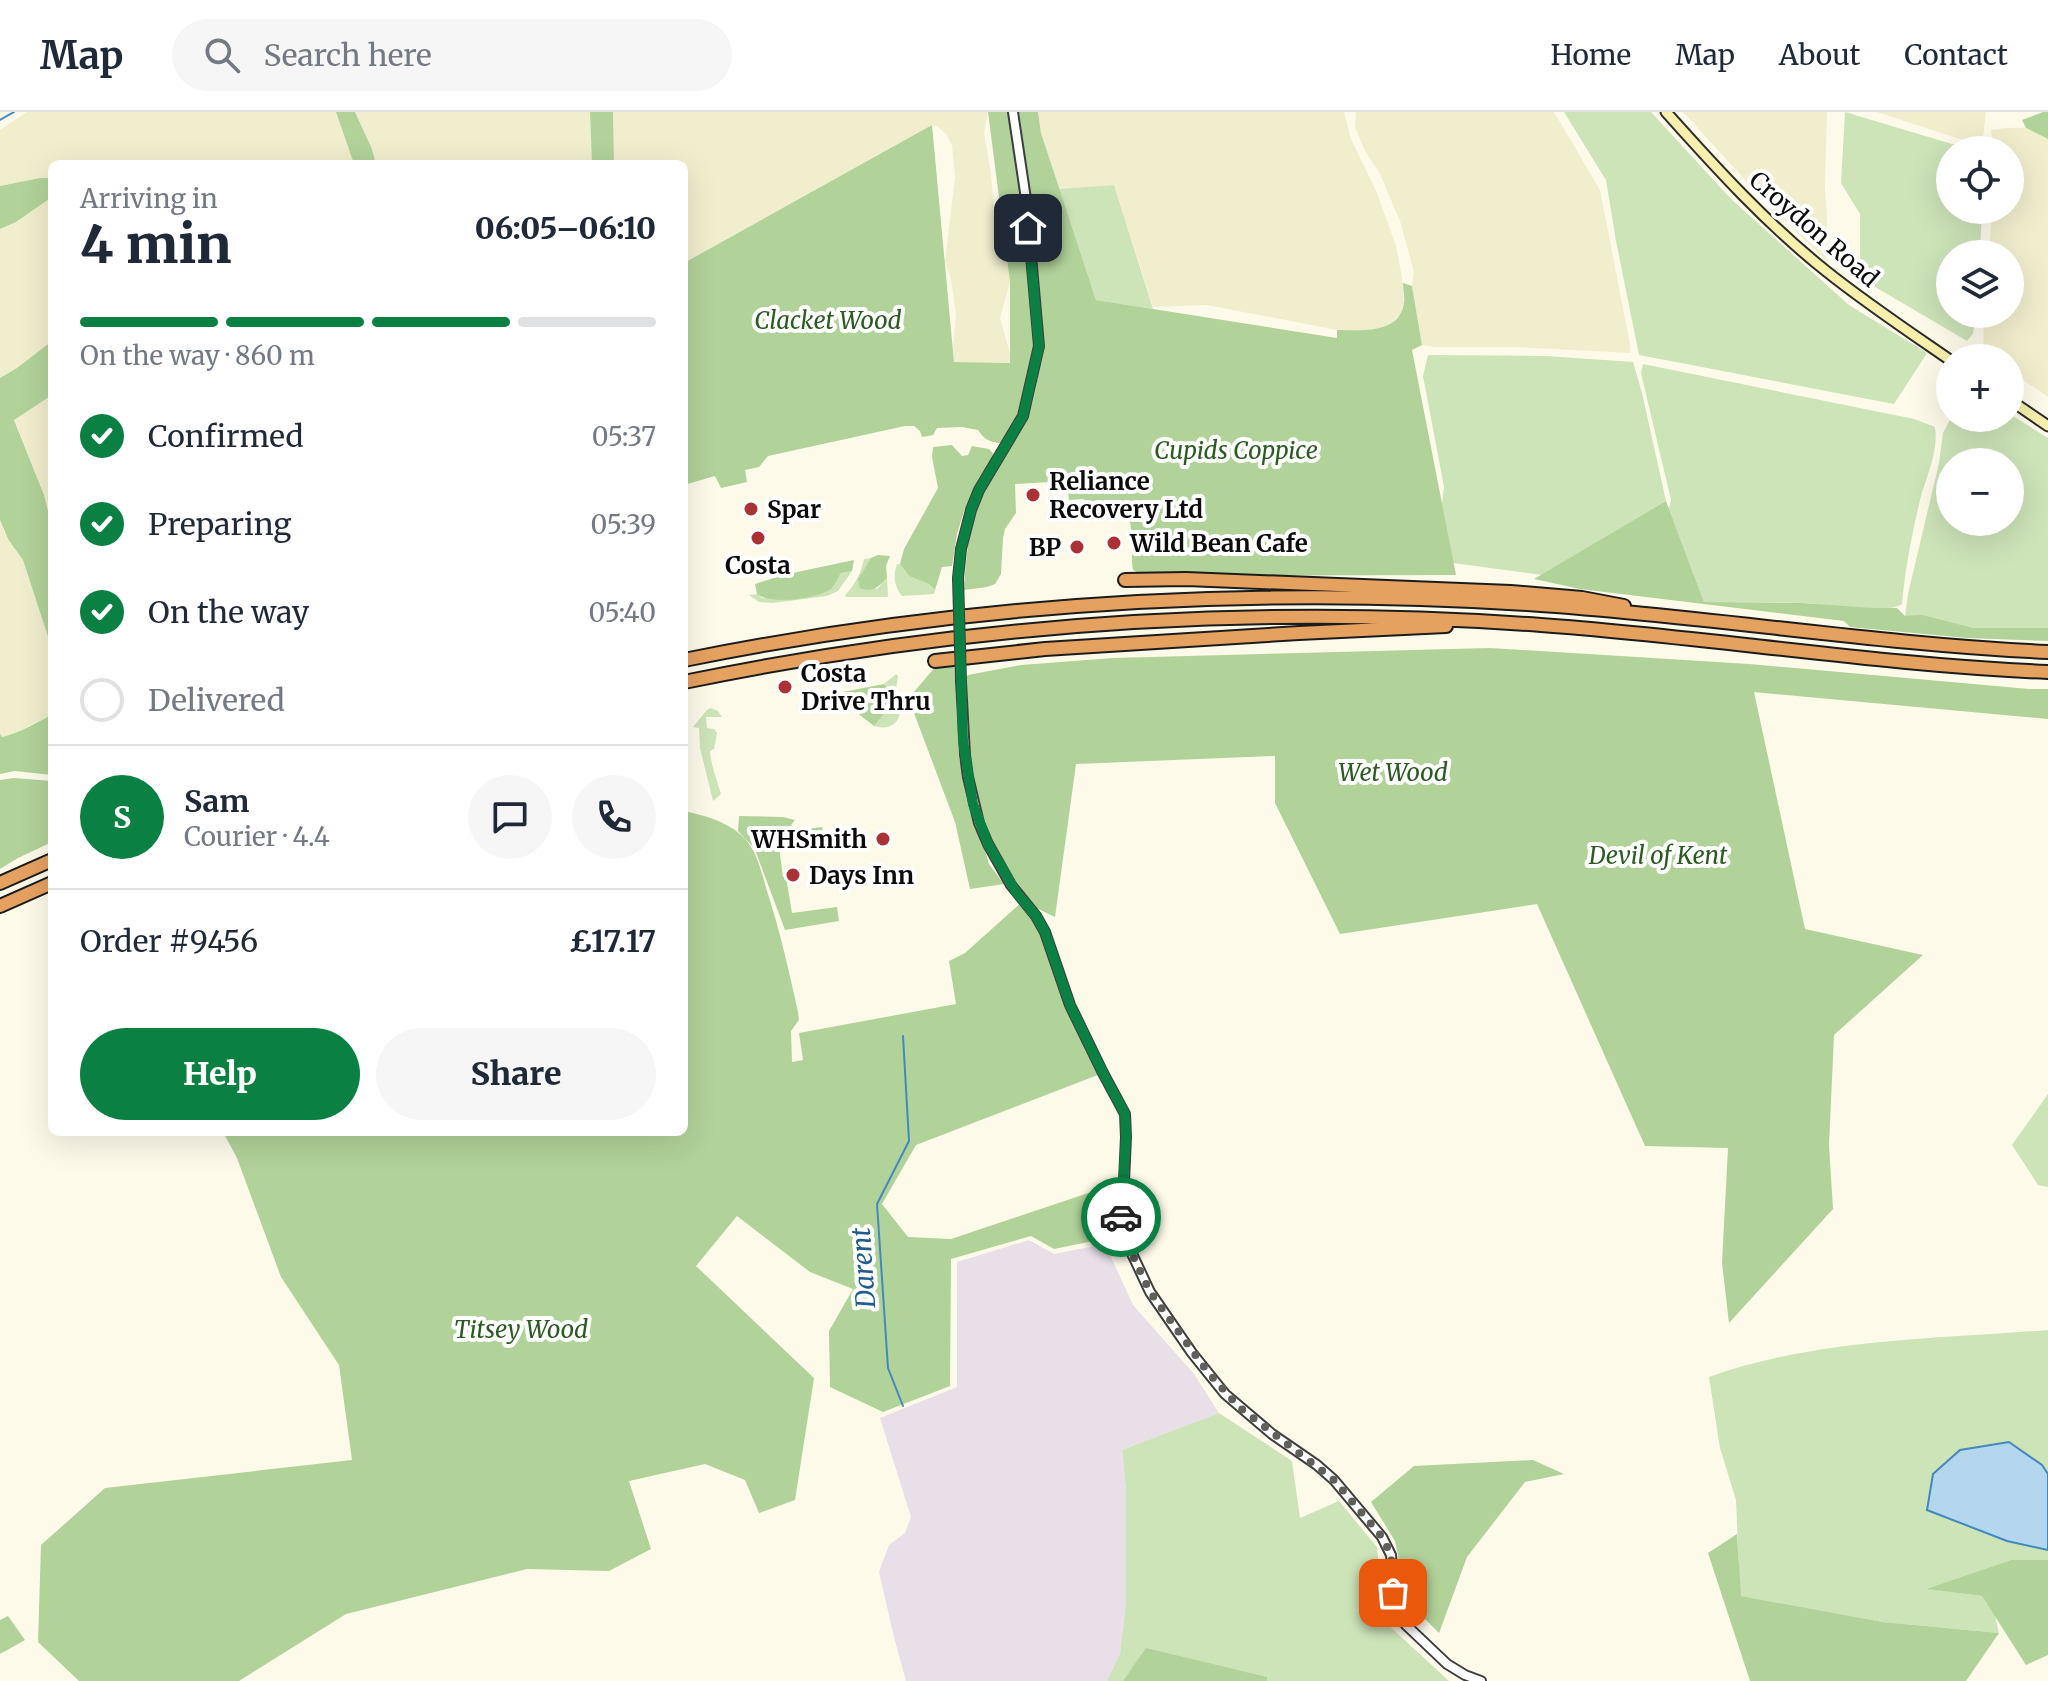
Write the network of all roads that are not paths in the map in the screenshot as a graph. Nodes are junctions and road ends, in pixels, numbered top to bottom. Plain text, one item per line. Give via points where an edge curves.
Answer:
1 (1013, 112) edge
2 (1666, 112) edge
3 (1936, 351) edge
4 (2024, 410) edge
5 (2048, 426) edge
6 (1125, 580) dead end
7 (1656, 615) junction
8 (1500, 622) junction
9 (2048, 652) edge
10 (688, 659) edge
11 (935, 661) dead end
12 (2048, 672) edge
13 (688, 681) edge
14 (48, 862) edge
15 (0, 883) edge
16 (48, 885) edge
17 (0, 906) edge
18 (1481, 1681) edge

1 - 18 street, bridge via 1039,346 1023,416 979,490 961,549 965,755 979,823 1011,885 1045,932 1070,1005 1125,1114 1122,1225 1150,1292 1225,1394 1334,1480 1382,1537 1391,1555 1396,1607 1406,1625 1447,1664
2 - 3 main road, Croydon Road via 1748,202 1823,269
4 - 5 main road
6 - 7 highway via 1511,592 1607,601
7 - 9 highway via 1871,640
7 - 10 highway via 1412,598 1159,601 931,620
8 - 11 highway via 1045,649
8 - 12 highway
8 - 13 highway via 1296,617 1091,625 877,649
14 - 15 highway
16 - 17 highway

